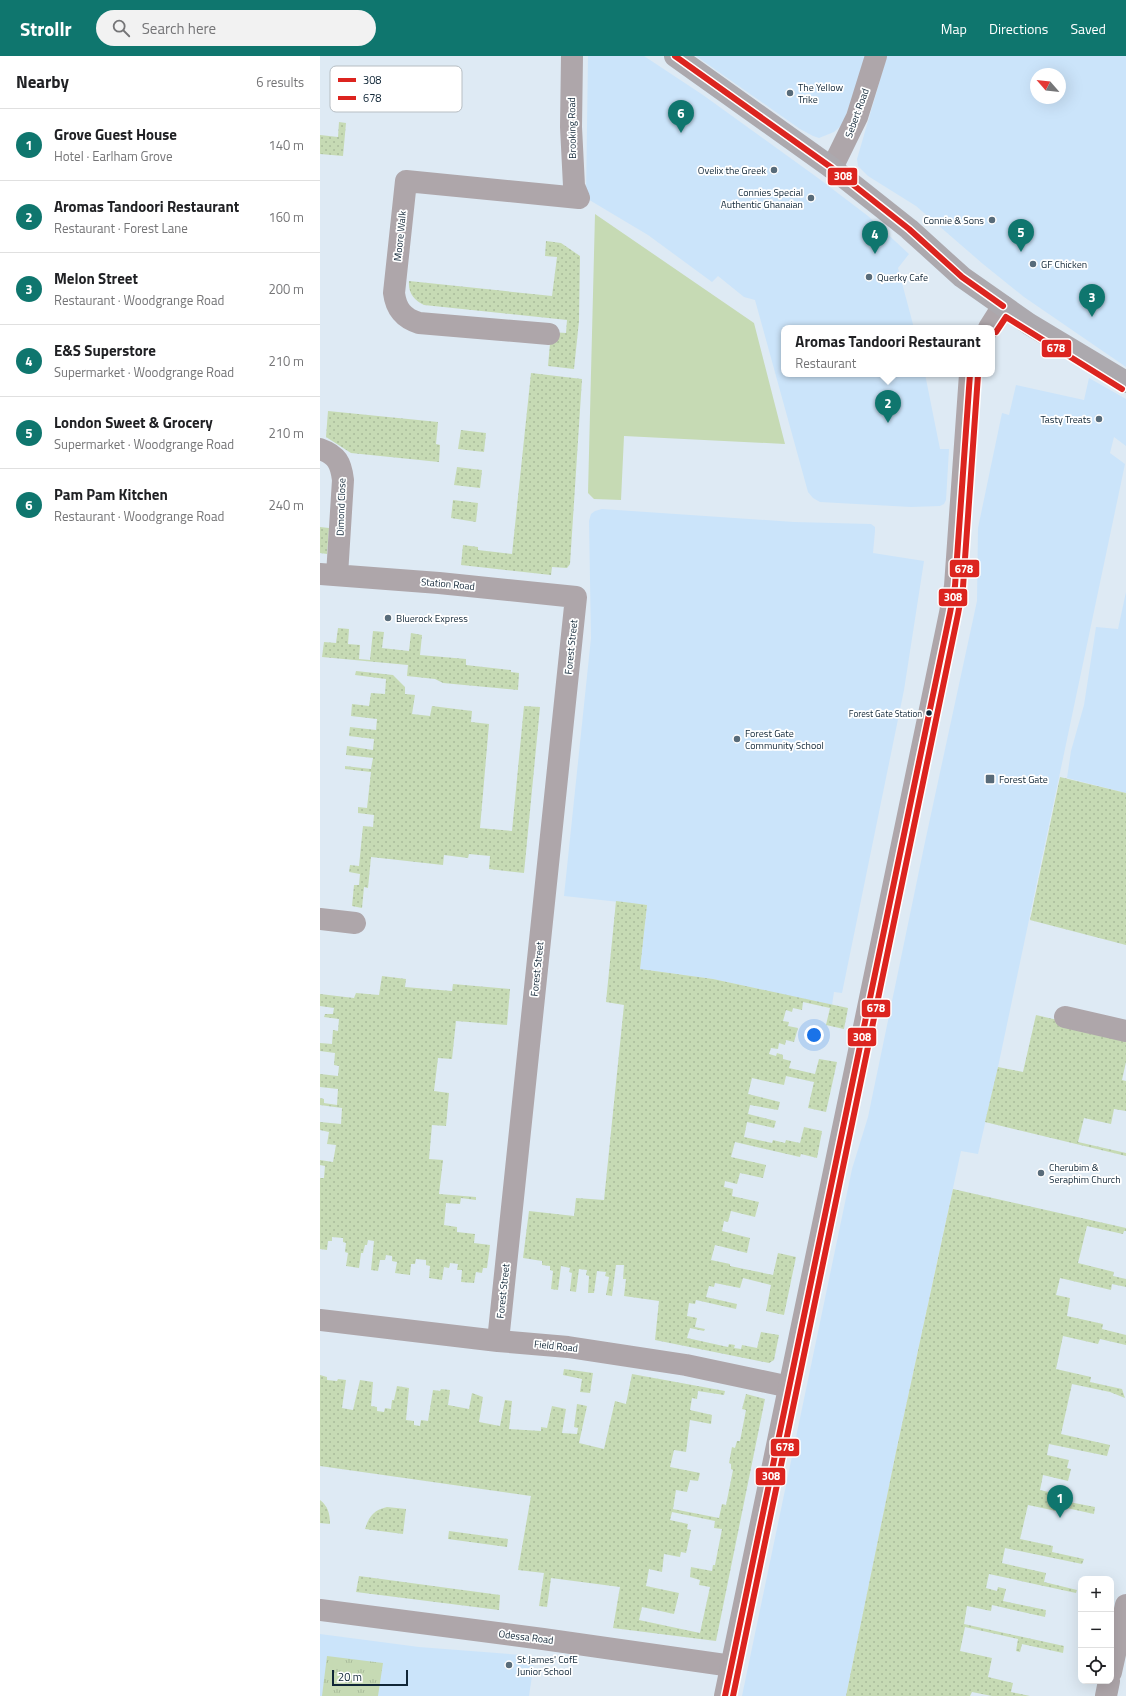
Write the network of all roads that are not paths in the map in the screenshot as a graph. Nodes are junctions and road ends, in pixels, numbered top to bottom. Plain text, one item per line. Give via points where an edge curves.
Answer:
1 (572, 56) edge
2 (675, 56) edge
3 (876, 56) edge
4 (832, 168) junction
5 (579, 198) joint
6 (1003, 306) junction
7 (990, 325) edge
8 (549, 334) dead end
9 (970, 377) edge
10 (1126, 382) edge
11 (320, 449) edge
12 (329, 575) edge
13 (576, 597) joint
14 (320, 919) edge
15 (355, 923) dead end
16 (1065, 1017) dead end
17 (1126, 1031) edge
18 (320, 1320) edge
19 (498, 1341) junction
20 (790, 1387) junction
21 (1126, 1605) edge
22 (320, 1610) edge
23 (1114, 1659) edge
24 (732, 1666) junction
25 (1108, 1684) edge
26 (725, 1696) edge
27 (1106, 1696) edge

1 - 5 street, Brooking Road via 571,127 574,186
2 - 4 main road
3 - 4 street, Sebert Road via 857,117
4 - 6 main road via 909,229 962,277
5 - 8 street, Moore Walk via 406,181 394,293 395,302 404,316 419,323
6 - 7 street
6 - 10 main road
9 - 20 street via 955,586
11 - 12 street, Dimond Close via 341,465 343,480
12 - 13 street, Station Road
13 - 19 street, Forest Street
14 - 15 street
16 - 17 street
18 - 19 street, Field Road
19 - 20 street, Field Road via 568,1347 686,1364
20 - 24 street
21 - 23 street
22 - 24 street, Odessa Road
24 - 26 street
25 - 27 street

